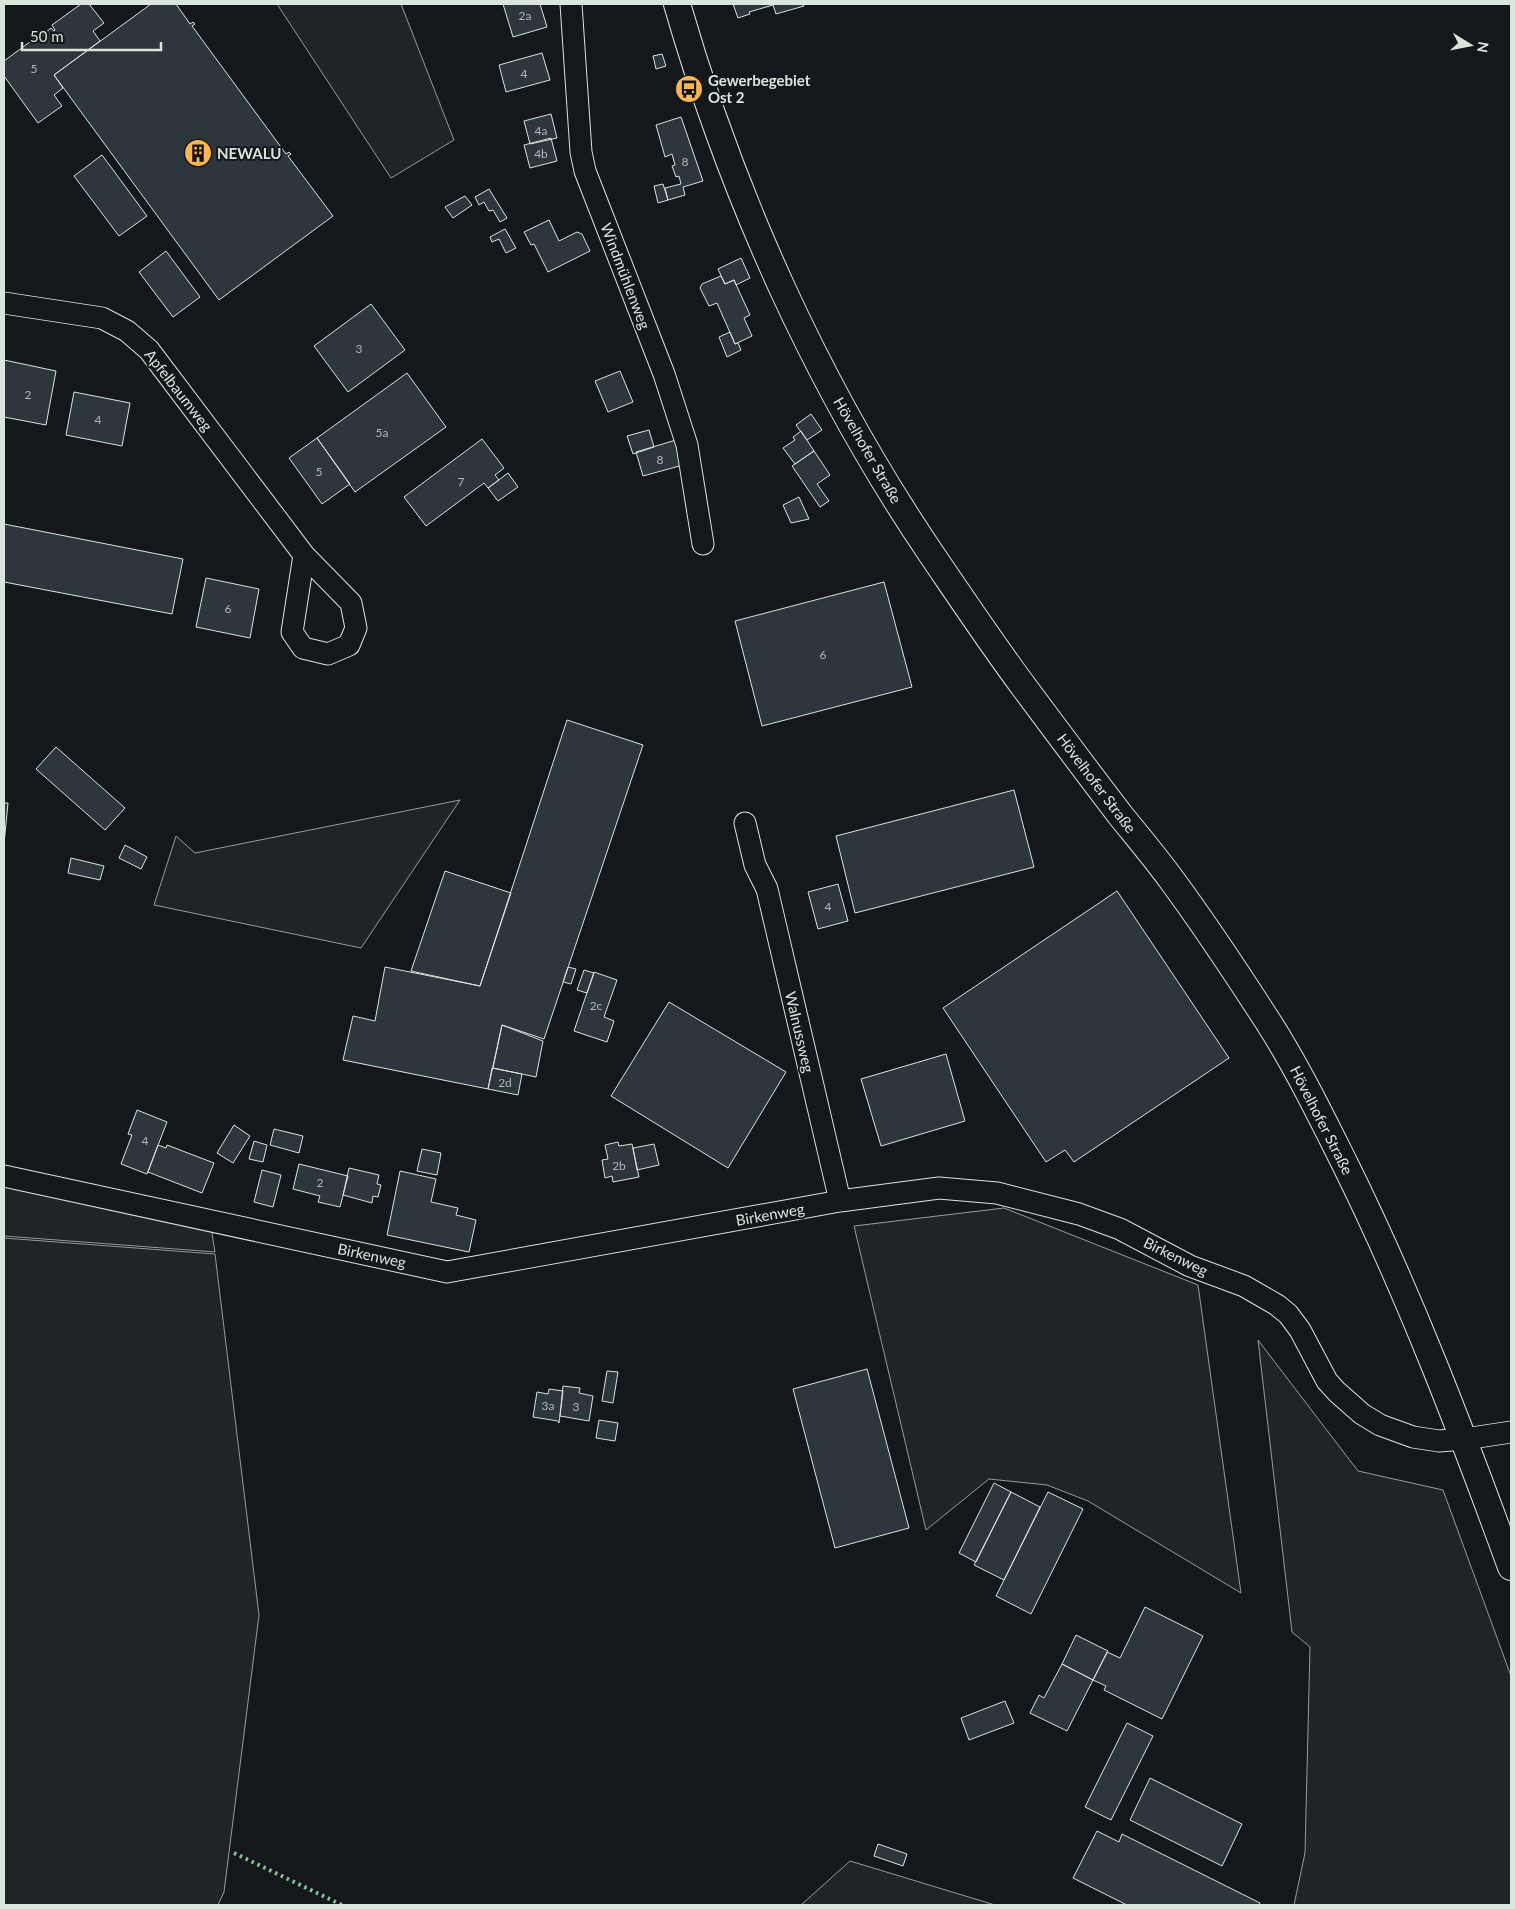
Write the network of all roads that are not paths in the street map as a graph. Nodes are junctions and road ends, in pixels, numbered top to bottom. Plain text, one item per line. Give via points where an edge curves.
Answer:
1 (571, 4) edge
2 (677, 4) edge
3 (4, 303) edge
4 (703, 544) dead end
5 (304, 555) dead end
6 (745, 823) dead end
7 (4, 1176) edge
8 (840, 1201) junction
9 (1511, 1432) edge
10 (1465, 1439) junction
11 (1511, 1567) edge

1 - 4 street, Windmühlenweg via 585,171 664,374 687,444
2 - 10 main road, Hövelhofer Straße via 711,113 745,204 811,348 847,416 930,552 1022,684 1170,878 1268,1022 1322,1117 1366,1206 1402,1283
3 - 5 street, Apfelbaumweg via 102,318 126,331 149,350
6 - 8 street, Walnussweg via 755,865 767,888
7 - 8 street, Birkenweg via 448,1272
8 - 10 street, Birkenweg via 939,1188 969,1189 1079,1214 1120,1229 1190,1266 1244,1286 1277,1305 1300,1330 1327,1381 1362,1414 1380,1425 1425,1440
9 - 10 street, Birkenweg
10 - 11 main road, Hövelhofer Straße

